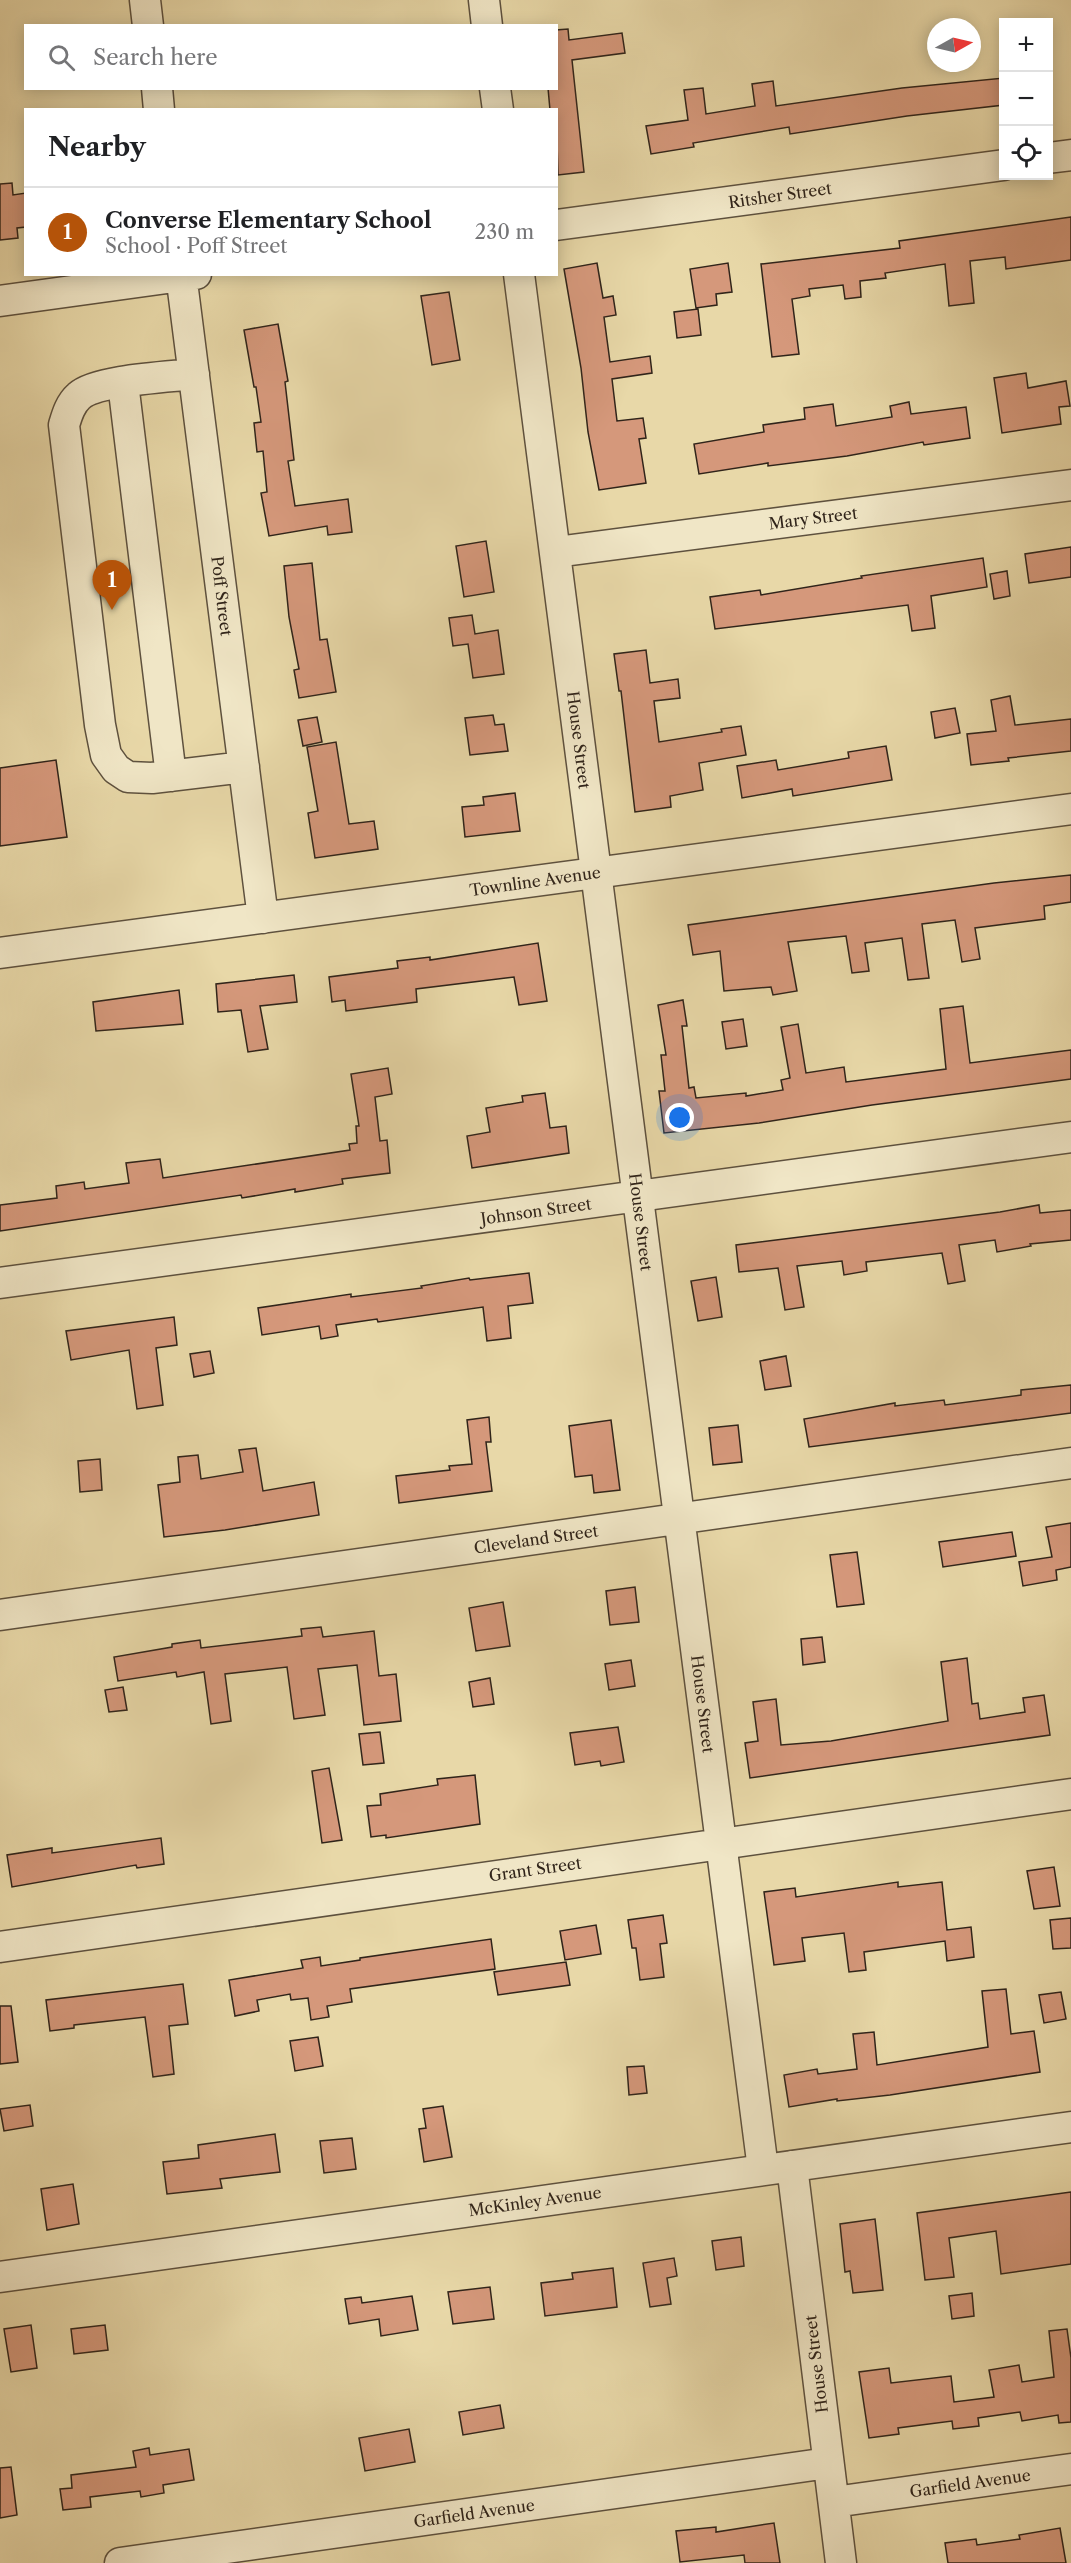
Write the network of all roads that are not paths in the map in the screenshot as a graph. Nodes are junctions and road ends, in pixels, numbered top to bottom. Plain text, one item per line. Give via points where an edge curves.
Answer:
1 (145, 0) edge
2 (484, 0) edge
3 (148, 24) edge
4 (487, 24) edge
5 (157, 90) edge
6 (495, 90) edge
7 (159, 108) edge
8 (498, 108) edge
9 (1071, 155) edge
10 (1053, 157) edge
11 (999, 166) edge
12 (558, 225) edge
13 (179, 276) edge
14 (186, 276) edge
15 (519, 276) edge
16 (0, 301) edge
17 (194, 374) junction
18 (123, 383) junction
19 (1071, 485) edge
20 (555, 552) junction
21 (244, 767) junction
22 (171, 776) junction
23 (1071, 809) edge
24 (596, 873) junction
25 (263, 918) junction
26 (0, 953) edge
27 (1071, 1137) edge
28 (638, 1197) junction
29 (0, 1283) edge
30 (1071, 1464) edge
31 (680, 1519) junction
32 (0, 1615) edge
33 (1071, 1794) edge
34 (721, 1842) junction
35 (0, 1947) edge
36 (1071, 2127) edge
37 (792, 2166) junction
38 (763, 2169) junction
39 (0, 2277) edge
40 (828, 2463) junction
41 (1071, 2469) edge
42 (834, 2502) junction
43 (120, 2563) edge
44 (842, 2563) edge

1 - 3 street
2 - 4 street
5 - 7 street
6 - 8 street
9 - 10 street
11 - 12 street, Ritsher Street
13 - 16 street
14 - 17 street, Poff Street
15 - 20 street, House Street
17 - 18 street
17 - 21 street, Poff Street
18 - 22 street
18 - 22 street via 101,386 80,395 64,425 96,690 106,754 116,769 128,777
19 - 20 street, Mary Street
20 - 24 street, House Street
21 - 22 street
21 - 25 street, Poff Street
23 - 24 street, Townline Avenue
24 - 25 street, Townline Avenue
24 - 28 street, House Street
25 - 26 street, Townline Avenue
27 - 28 street, Johnson Street
28 - 29 street, Johnson Street
28 - 31 street, House Street
30 - 31 street, Cleveland Street
31 - 32 street, Cleveland Street
31 - 34 street, House Street
33 - 34 street, Grant Street
34 - 35 street, Grant Street
34 - 38 street, House Street
36 - 37 street, McKinley Avenue
37 - 38 street, McKinley Avenue
37 - 40 street, House Street
38 - 39 street, McKinley Avenue
40 - 42 street, House Street
40 - 43 street, Garfield Avenue
41 - 42 street, Garfield Avenue
42 - 44 street, House Street

